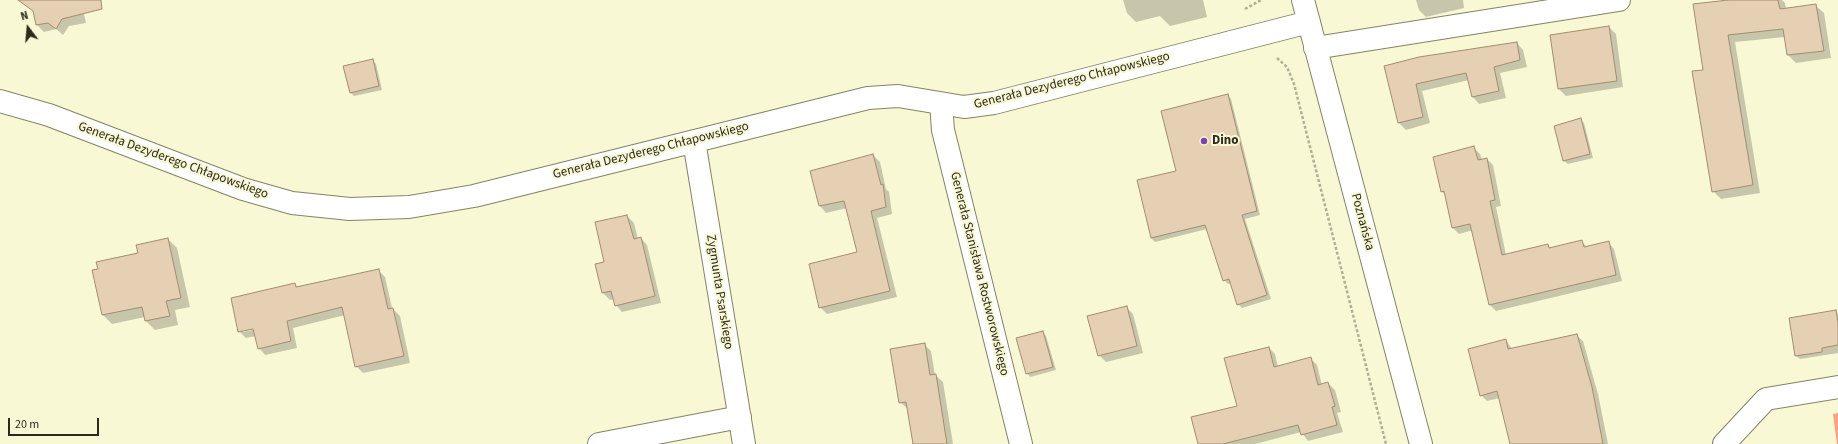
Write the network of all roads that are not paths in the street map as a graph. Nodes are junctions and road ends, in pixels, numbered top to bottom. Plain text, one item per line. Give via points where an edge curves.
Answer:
1 (1303, 0) edge
2 (1619, 0) edge
3 (1309, 22) junction
4 (1315, 48) junction
5 (0, 101) edge
6 (941, 104) junction
7 (694, 140) junction
8 (1838, 387) edge
9 (740, 417) junction
10 (599, 444) edge
11 (744, 444) edge
12 (1021, 444) edge
13 (1421, 444) edge
14 (1724, 444) edge

1 - 3 street, Poznańska
2 - 4 street
3 - 4 street, Poznańska
3 - 6 street, Generała Dezyderego Chłapowskiego via 994,103 964,107
4 - 13 street, Poznańska
5 - 7 street, Generała Dezyderego Chłapowskiego via 49,115 243,189 292,204 350,209 409,207 474,196
6 - 7 street, Generała Dezyderego Chłapowskiego via 898,96 868,98
6 - 12 street, Generała Stanisława Rostworowskiego via 943,130
7 - 9 street, Zygmunta Psarskiego
8 - 14 street via 1766,399
9 - 10 street
9 - 11 street, Zygmunta Psarskiego

